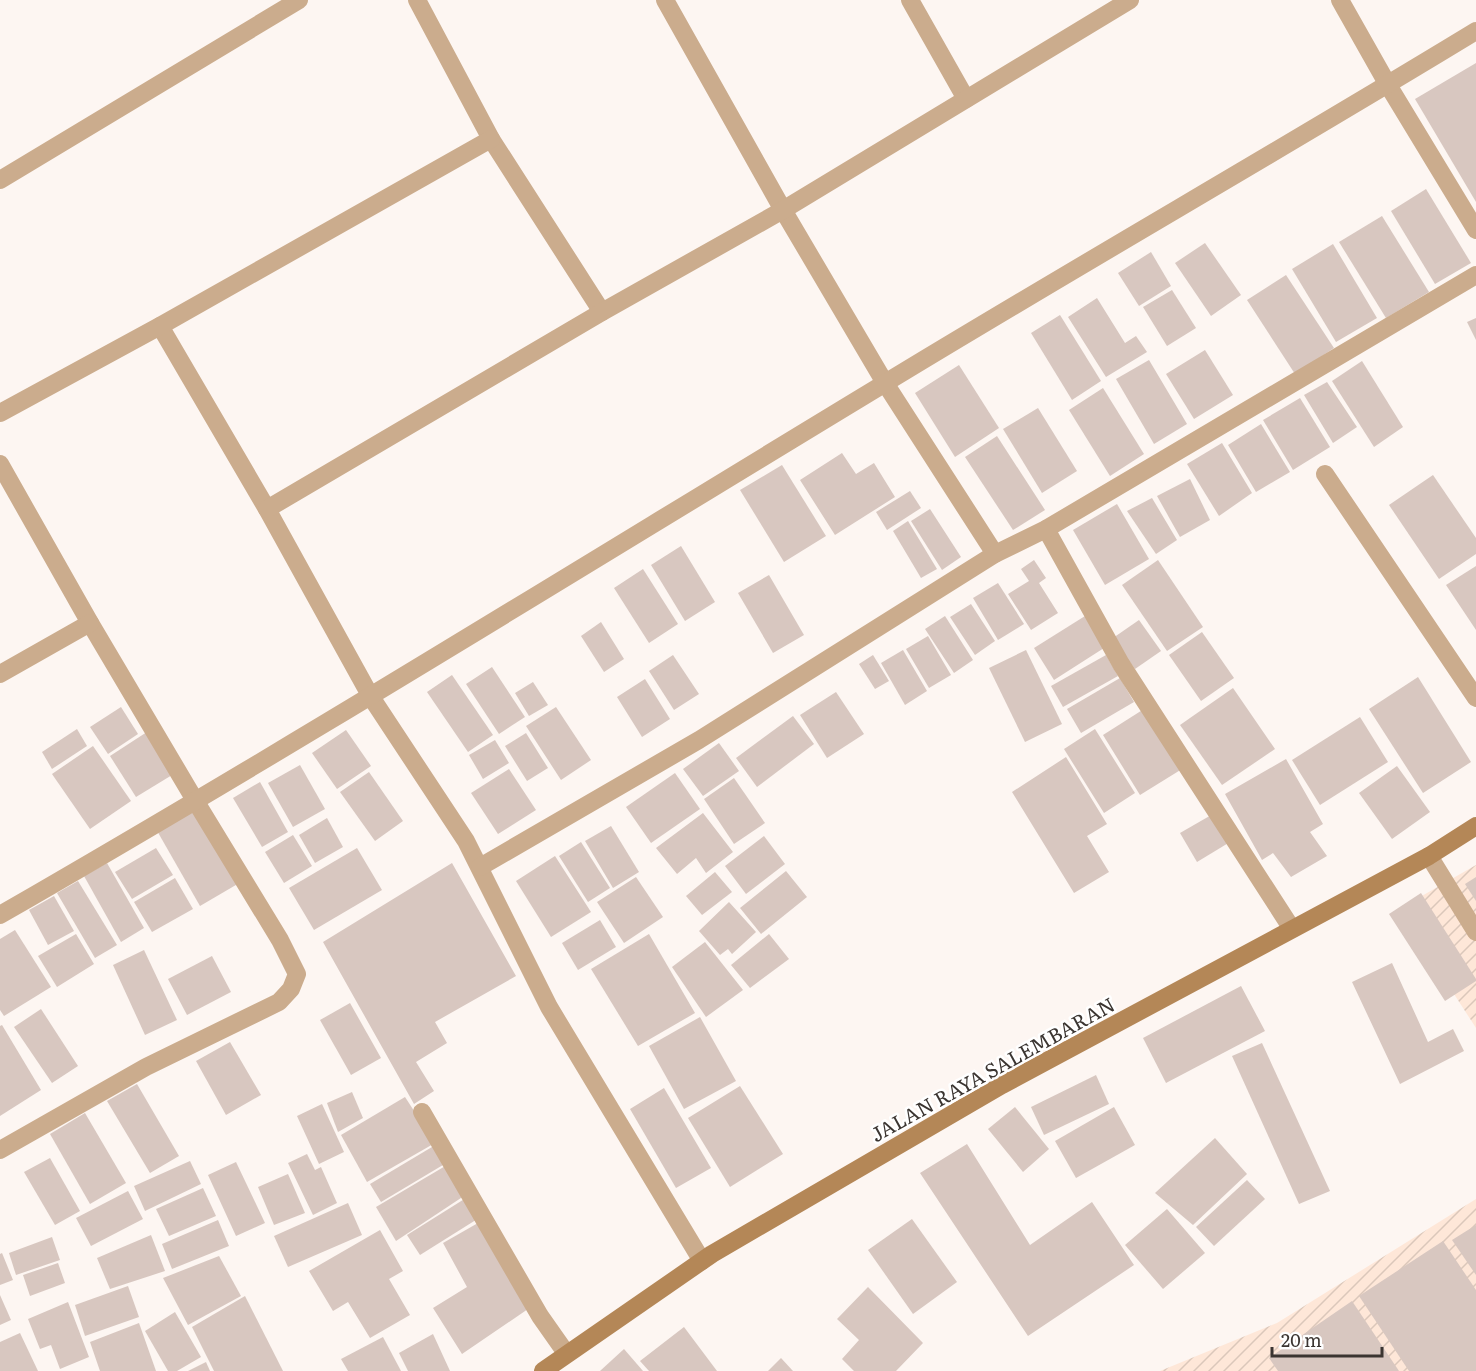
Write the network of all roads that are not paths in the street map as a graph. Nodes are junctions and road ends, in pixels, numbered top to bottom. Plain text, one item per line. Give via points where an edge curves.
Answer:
1 (299, 0) edge
2 (417, 0) edge
3 (665, 0) edge
4 (910, 0) edge
5 (1130, 0) edge
6 (1340, 0) edge
7 (1476, 31) edge
8 (1388, 85) junction
9 (966, 99) junction
10 (491, 139) junction
11 (0, 180) edge
12 (783, 210) junction
13 (1476, 230) edge
14 (1476, 275) edge
15 (602, 312) junction
16 (160, 326) junction
17 (885, 383) junction
18 (0, 412) edge
19 (0, 464) edge
20 (1325, 474) dead end
21 (267, 509) junction
22 (1046, 529) junction
23 (994, 554) junction
24 (90, 623) junction
25 (0, 674) edge
26 (372, 697) junction
27 (1476, 698) edge
28 (196, 802) junction
29 (1476, 826) edge
30 (1429, 856) junction
31 (480, 867) junction
32 (0, 915) edge
33 (1292, 929) junction
34 (1476, 932) edge
35 (422, 1112) dead end
36 (0, 1150) edge
37 (702, 1261) junction
38 (567, 1353) junction
39 (543, 1371) edge

1 - 11 street
2 - 10 street
3 - 12 street
4 - 9 street
5 - 9 street
6 - 8 street
7 - 8 street
8 - 13 street
8 - 17 street
9 - 12 street
10 - 15 street
10 - 16 street
12 - 15 street
12 - 17 street
14 - 22 street
15 - 21 street
16 - 18 street
16 - 21 street
17 - 23 street
17 - 26 street
19 - 24 street
20 - 27 street
21 - 26 street
22 - 23 street
22 - 33 street via 1121,664
23 - 31 street via 699,740
24 - 25 street
24 - 28 street
26 - 28 street
26 - 31 street
28 - 32 street
28 - 36 street via 290,957 297,974 291,989 279,1002 146,1067
29 - 30 main road, JALAN RAYA SALEMBARAN
30 - 33 main road, JALAN RAYA SALEMBARAN
30 - 34 street
31 - 37 street via 549,1007
33 - 37 main road, JALAN RAYA SALEMBARAN via 1002,1085
35 - 38 street via 540,1316
37 - 38 main road, JALAN RAYA SALEMBARAN
38 - 39 main road, JALAN RAYA SALEMBARAN

